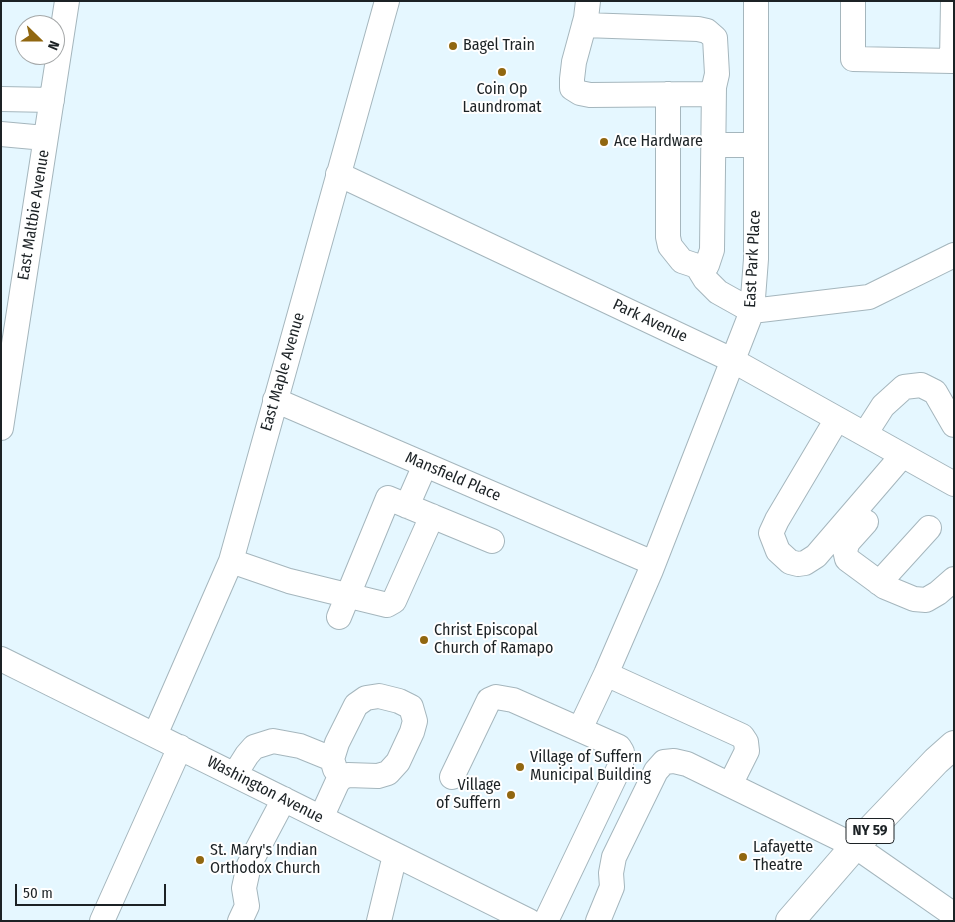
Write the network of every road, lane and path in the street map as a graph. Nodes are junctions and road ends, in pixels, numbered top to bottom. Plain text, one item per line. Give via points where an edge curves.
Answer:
1 (66, 1) edge
2 (387, 1) edge
3 (588, 1) edge
4 (756, 1) edge
5 (853, 1) edge
6 (953, 1) edge
7 (584, 26) junction
8 (714, 87) junction
9 (668, 94) junction
10 (1, 99) edge
11 (52, 100) junction
12 (1, 134) edge
13 (45, 138) junction
14 (714, 145) junction
15 (756, 145) junction
16 (338, 174) junction
17 (954, 255) edge
18 (697, 266) junction
19 (752, 312) junction
20 (732, 360) junction
21 (275, 400) junction
22 (836, 418) junction
23 (954, 425) edge
24 (1, 428) edge
25 (865, 434) junction
26 (908, 459) junction
27 (425, 465) junction
28 (954, 484) edge
29 (398, 502) junction
30 (432, 516) junction
31 (929, 528) dead end
32 (492, 541) dead end
33 (231, 561) junction
34 (653, 562) junction
35 (954, 578) edge
36 (880, 583) junction
37 (349, 596) junction
38 (339, 617) dead end
39 (1, 659) edge
40 (606, 674) junction
41 (580, 729) junction
42 (155, 734) junction
43 (954, 745) edge
44 (180, 747) junction
45 (235, 774) junction
46 (452, 777) dead end
47 (730, 785) junction
48 (284, 799) junction
49 (321, 818) junction
50 (855, 846) junction
51 (395, 855) junction
52 (954, 915) edge
53 (102, 921) edge
54 (240, 921) edge
55 (379, 921) edge
56 (529, 921) edge
57 (546, 921) edge
58 (598, 921) edge
59 (790, 921) edge

1 - 11 street, East Maltbie Avenue
2 - 16 street, East Maple Avenue
3 - 7 street
4 - 15 street, East Park Place
5 - 6 street via 853,59 952,60
7 - 8 street via 707,31 715,38 717,74
7 - 9 street via 574,62 572,88 590,95
8 - 9 street via 708,94
8 - 14 street
9 - 18 street via 668,237 670,246 682,261
10 - 11 street
11 - 13 street, East Maltbie Avenue
12 - 13 street
13 - 24 street, East Maltbie Avenue
14 - 15 street
14 - 18 street via 712,250 707,265
15 - 19 street, East Park Place via 756,259
16 - 20 street, Park Avenue
16 - 21 street, East Maple Avenue
17 - 19 street via 869,297
18 - 19 street via 718,292
19 - 20 street, East Park Place
20 - 22 street, Park Avenue
20 - 34 street, East Park Place
21 - 27 street, Mansfield Place
21 - 33 street, East Maple Avenue
22 - 25 street, Park Avenue
22 - 26 street via 772,533 778,551 790,562 805,563 816,556
23 - 25 street via 935,392 921,385 904,387 883,406
25 - 26 street, Park Avenue
26 - 28 street, Park Avenue
26 - 36 street via 845,550 847,559
27 - 29 street
27 - 34 street, Mansfield Place
29 - 30 street
29 - 37 street
30 - 32 street
30 - 37 street via 394,601 387,605
31 - 36 street
33 - 37 street via 289,582
33 - 42 street, East Maple Avenue
34 - 40 street, East Park Place
35 - 36 street via 926,600 914,599
37 - 38 street
39 - 42 street, Washington Avenue
40 - 41 street, East Park Place
40 - 47 street via 742,736 747,751
41 - 46 street via 513,700 496,697 489,700
41 - 57 street via 619,747 622,760
42 - 44 street, Washington Avenue
43 - 50 main road, NY 59
44 - 45 street, Washington Avenue
44 - 53 street
45 - 48 street, Washington Avenue
45 - 49 street via 254,746 273,740 300,746 336,768 337,783
47 - 50 street
47 - 58 street via 686,764 664,762 656,771 614,857 612,888
48 - 49 street, Washington Avenue
48 - 54 street via 250,865 244,888 246,906
49 - 51 street, Washington Avenue
50 - 52 street
50 - 59 main road, NY 59
51 - 55 street
51 - 56 street, Washington Avenue

